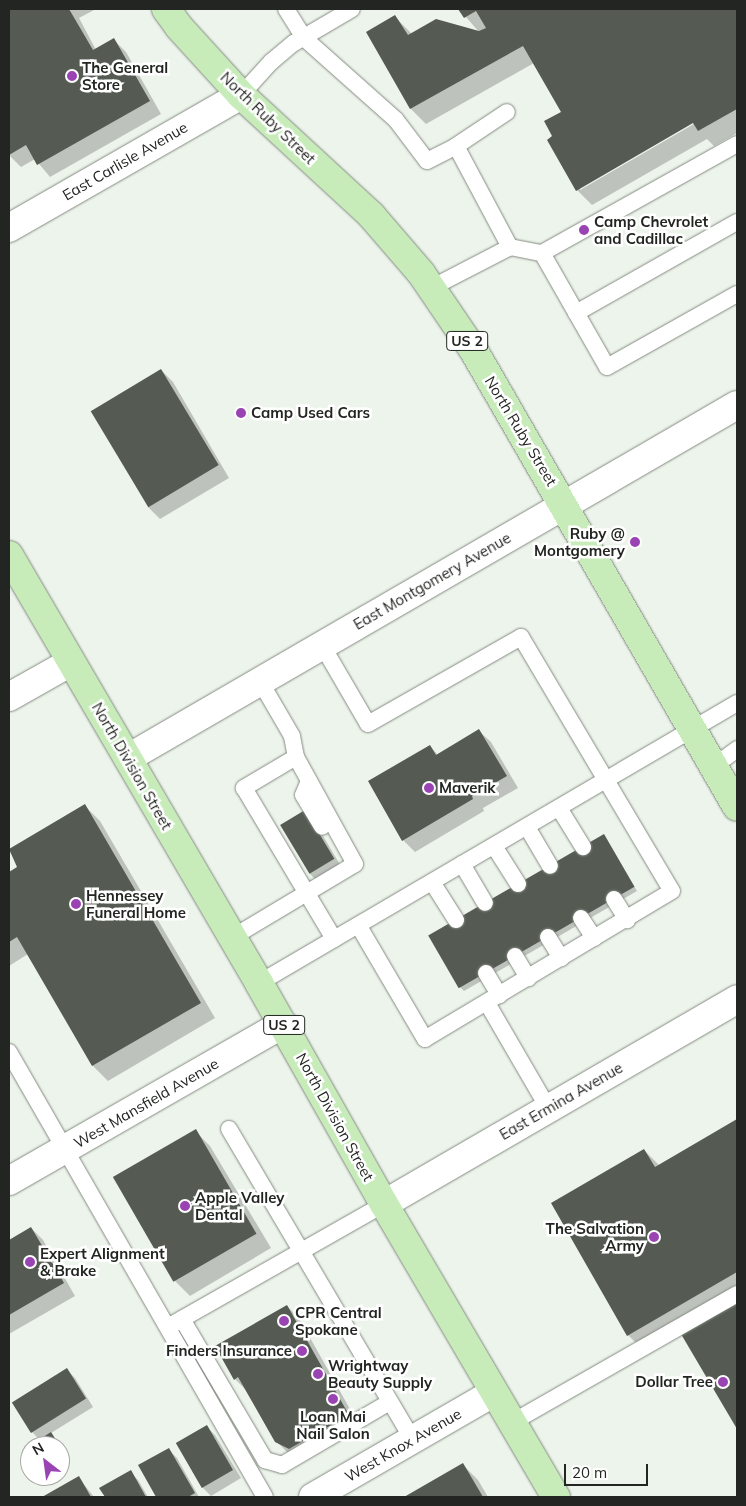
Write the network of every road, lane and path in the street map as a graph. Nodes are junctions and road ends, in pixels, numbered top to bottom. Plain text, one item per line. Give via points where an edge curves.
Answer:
1 (166, 9) edge
2 (286, 9) edge
3 (352, 9) edge
4 (304, 38) junction
5 (241, 95) junction
6 (507, 112) dead end
7 (737, 144) edge
8 (456, 146) junction
9 (737, 222) edge
10 (9, 228) edge
11 (510, 247) junction
12 (542, 253) junction
13 (431, 288) junction
14 (737, 294) edge
15 (576, 313) junction
16 (737, 406) edge
17 (565, 506) junction
18 (9, 555) edge
19 (322, 645) junction
20 (71, 662) junction
21 (260, 681) junction
22 (9, 697) edge
23 (737, 703) edge
24 (692, 731) junction
25 (737, 749) edge
26 (296, 757) junction
27 (128, 758) junction
28 (714, 766) junction
29 (606, 780) junction
30 (737, 807) edge
31 (559, 808) junction
32 (526, 827) junction
33 (494, 846) junction
34 (583, 847) dead end
35 (462, 864) junction
36 (550, 866) dead end
37 (432, 882) junction
38 (518, 884) dead end
39 (306, 894) junction
40 (614, 899) dead end
41 (485, 903) dead end
42 (581, 918) dead end
43 (456, 920) dead end
44 (627, 920) junction
45 (358, 925) junction
46 (233, 937) junction
47 (548, 937) dead end
48 (594, 938) junction
49 (334, 939) junction
50 (515, 956) dead end
51 (561, 958) junction
52 (486, 973) dead end
53 (528, 978) junction
54 (259, 983) junction
55 (493, 999) junction
56 (737, 999) edge
57 (283, 1024) junction
58 (9, 1052) edge
59 (548, 1108) junction
60 (229, 1129) dead end
61 (65, 1149) junction
62 (9, 1181) edge
63 (384, 1204) junction
64 (300, 1252) junction
65 (737, 1294) edge
66 (182, 1319) junction
67 (167, 1327) junction
68 (493, 1393) junction
69 (390, 1402) junction
70 (511, 1423) junction
71 (413, 1440) junction
72 (266, 1497) edge
73 (313, 1497) edge
74 (556, 1497) edge

1 - 5 main road, North Ruby Street / US 2 via 179,28
2 - 4 lane
3 - 4 lane
4 - 5 lane via 271,62
4 - 8 lane via 396,120 427,160
5 - 10 street, East Carlisle Avenue
5 - 13 main road, North Ruby Street / US 2 via 371,215
6 - 8 lane
7 - 12 lane
8 - 11 lane
9 - 15 lane
11 - 12 lane
11 - 13 lane
12 - 15 lane
13 - 17 main road, North Ruby Street / US 2 via 474,351
14 - 15 lane via 607,367
16 - 17 street, East Montgomery Avenue
17 - 19 street, East Montgomery Avenue
17 - 24 main road, North Ruby Street / US 2
18 - 20 main road, North Division Street / US 2
19 - 21 street, East Montgomery Avenue
19 - 29 lane via 368,724 521,637
20 - 22 street
20 - 27 main road, North Division Street / US 2
21 - 26 lane via 292,736
21 - 27 street, East Montgomery Avenue
23 - 24 lane
24 - 28 main road, North Ruby Street / US 2
24 - 29 lane
25 - 28 lane
26 - 39 lane via 355,864
26 - 39 lane via 244,788
27 - 46 main road, North Division Street / US 2
28 - 30 main road, North Ruby Street / US 2
29 - 31 lane
29 - 44 lane via 672,891
31 - 32 lane
31 - 34 lane
32 - 33 lane
32 - 36 lane
33 - 35 lane
33 - 38 lane
35 - 37 lane
35 - 41 lane
37 - 43 lane
37 - 45 lane
39 - 46 lane
39 - 49 lane
40 - 44 lane
42 - 48 lane
44 - 48 lane
45 - 49 lane
45 - 55 lane via 426,1039
46 - 54 main road, North Division Street / US 2
47 - 51 lane
48 - 51 lane
49 - 54 lane
50 - 53 lane
51 - 53 lane
52 - 55 lane
53 - 55 lane
54 - 57 main road, North Division Street / US 2
55 - 59 lane
56 - 59 street, East Ermina Avenue
57 - 61 street, West Mansfield Avenue
57 - 63 main road, North Division Street / US 2
58 - 61 lane
59 - 63 street, East Ermina Avenue
60 - 64 lane
61 - 62 street, West Mansfield Avenue
61 - 67 lane
63 - 64 lane
63 - 68 main road, North Division Street / US 2
64 - 66 lane
64 - 69 lane
65 - 70 lane
66 - 67 lane
66 - 69 lane via 265,1460 282,1465
67 - 72 lane
68 - 70 main road, North Division Street / US 2
68 - 71 street, West Knox Avenue
69 - 71 lane
70 - 74 main road, North Division Street / US 2
71 - 73 street, West Knox Avenue

